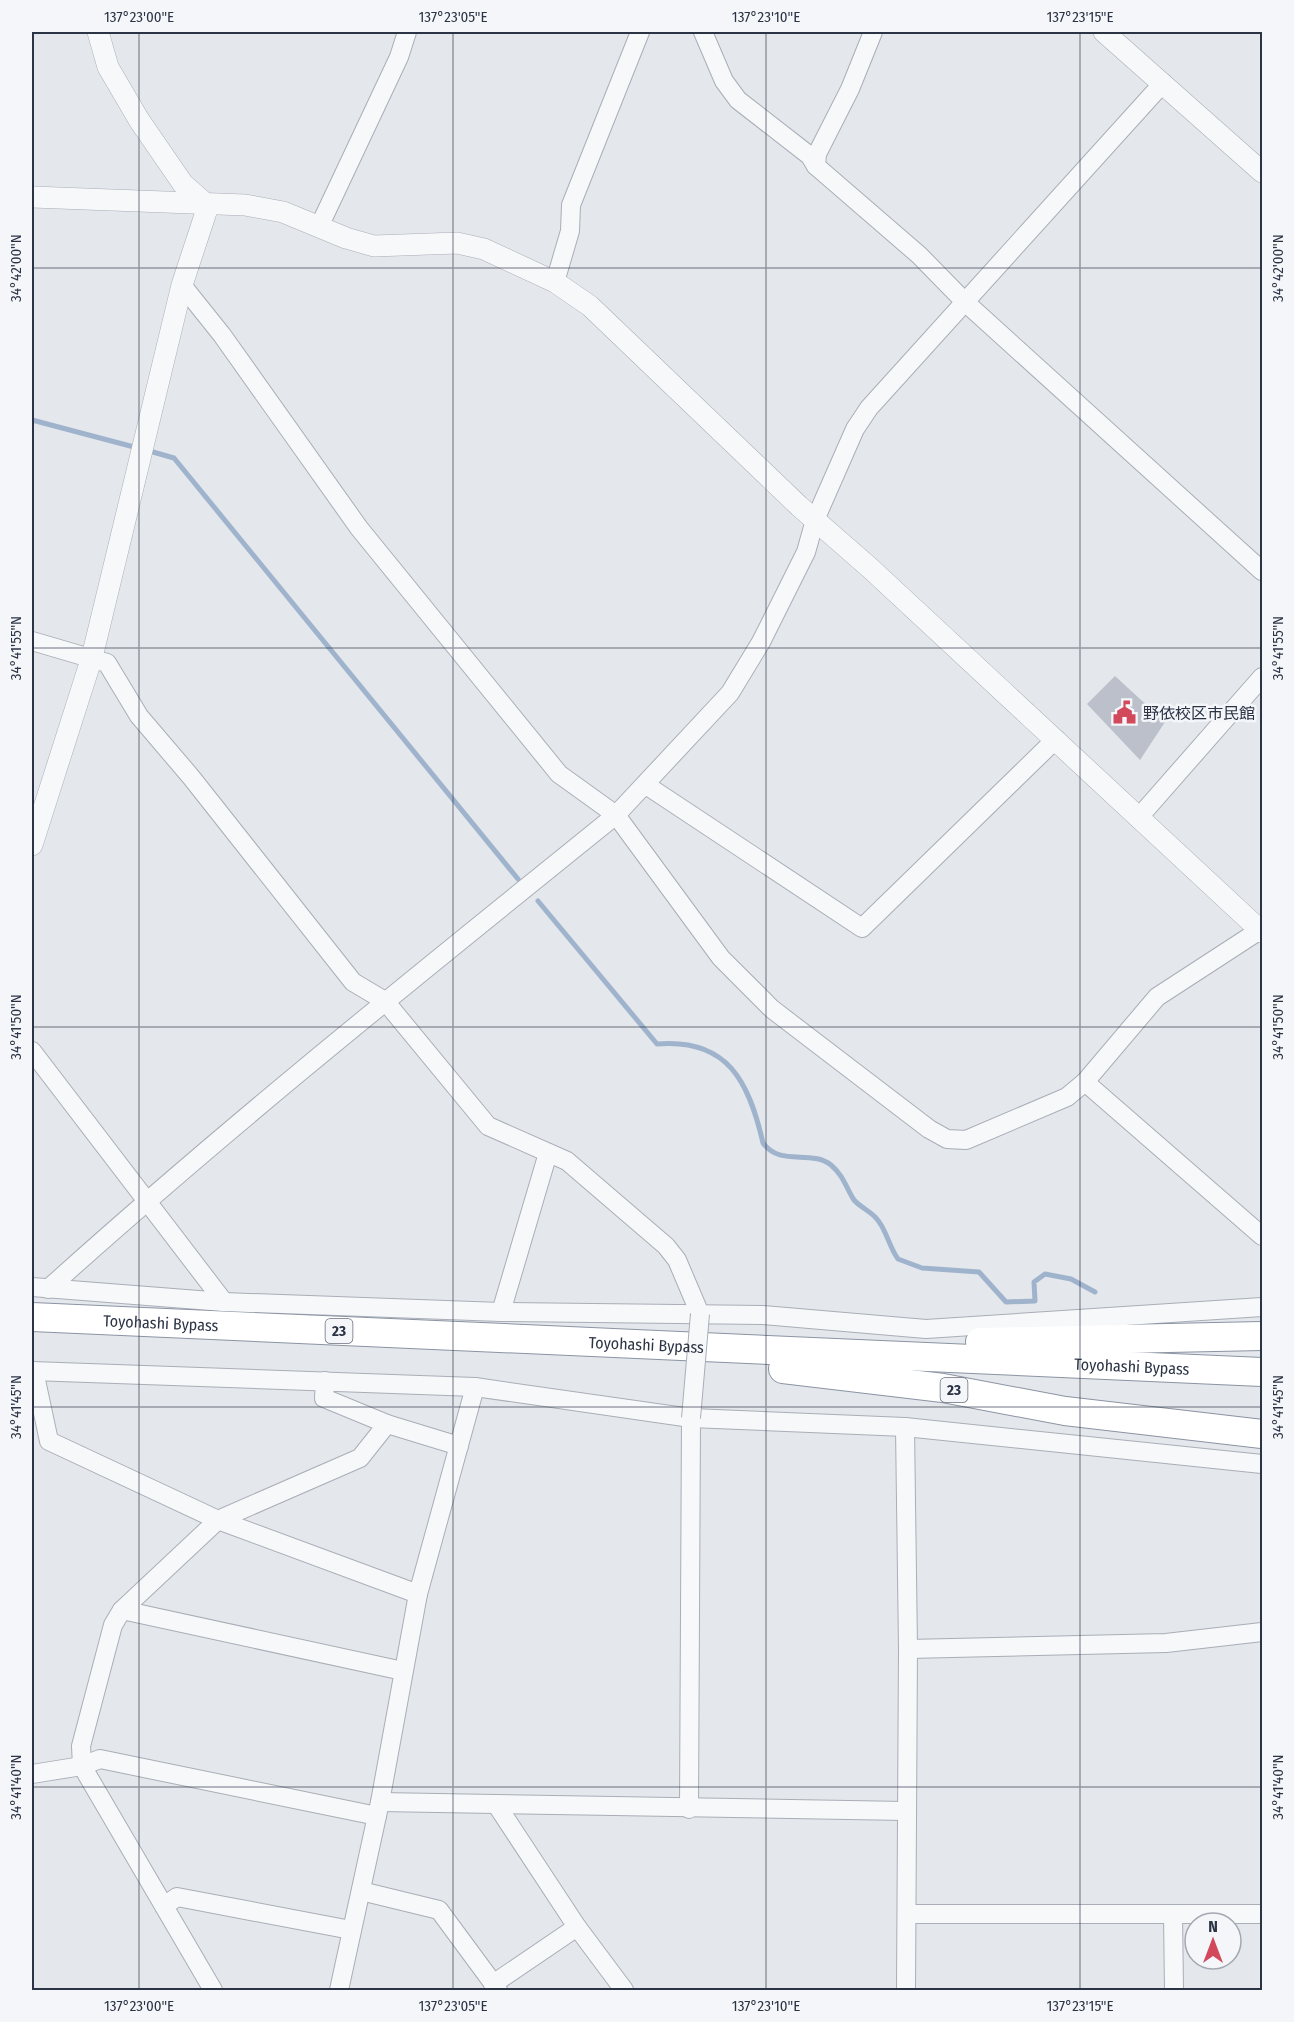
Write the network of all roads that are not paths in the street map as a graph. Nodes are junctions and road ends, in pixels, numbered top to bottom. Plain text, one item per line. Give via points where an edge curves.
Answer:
1 (98, 32) edge
2 (407, 32) edge
3 (640, 32) edge
4 (703, 32) edge
5 (873, 32) edge
6 (1115, 36) edge
7 (1163, 83) junction
8 (816, 166) junction
9 (1263, 172) edge
10 (32, 197) edge
11 (208, 206) junction
12 (319, 227) junction
13 (555, 282) junction
14 (182, 285) junction
15 (965, 302) junction
16 (815, 520) junction
17 (1263, 571) edge
18 (32, 641) edge
19 (92, 657) junction
20 (1263, 677) edge
21 (1056, 740) junction
22 (646, 785) junction
23 (616, 816) junction
24 (1140, 816) junction
25 (32, 845) edge
26 (1261, 931) edge
27 (385, 1001) junction
28 (32, 1051) edge
29 (1085, 1082) junction
30 (548, 1153) junction
31 (147, 1200) junction
32 (1263, 1236) edge
33 (40, 1288) edge
34 (224, 1302) junction
35 (1263, 1307) edge
36 (501, 1312) junction
37 (700, 1314) junction
38 (32, 1317) edge
39 (1263, 1336) edge
40 (646, 1345) junction
41 (771, 1350) junction
42 (33, 1371) edge
43 (1263, 1372) edge
44 (325, 1381) junction
45 (475, 1387) junction
46 (692, 1418) junction
47 (387, 1424) junction
48 (905, 1427) junction
49 (1263, 1434) edge
50 (459, 1446) junction
51 (1263, 1464) edge
52 (218, 1520) junction
53 (418, 1594) junction
54 (122, 1610) junction
55 (1263, 1632) edge
56 (908, 1649) junction
57 (403, 1671) junction
58 (82, 1766) junction
59 (32, 1774) edge
60 (496, 1804) junction
61 (379, 1809) junction
62 (689, 1809) junction
63 (906, 1811) junction
64 (361, 1891) junction
65 (164, 1906) junction
66 (907, 1914) junction
67 (1173, 1914) junction
68 (1263, 1914) edge
69 (577, 1926) junction
70 (351, 1930) junction
71 (495, 1988) edge
72 (213, 1990) edge
73 (339, 1990) edge
74 (624, 1990) edge
75 (906, 1990) edge
76 (1174, 1990) edge

1 - 11 street via 108,67 139,120 183,184
2 - 12 street
3 - 13 street via 571,205 570,231
4 - 8 street via 724,81 738,100 810,156
5 - 8 street via 850,89 820,145
6 - 7 street
7 - 9 street
7 - 15 street
8 - 15 street via 919,255
10 - 11 street
11 - 12 street via 244,205 283,212
11 - 14 street
12 - 13 street via 374,246 457,243 484,249
13 - 16 street via 590,306
14 - 19 street
14 - 23 street via 359,528 520,730 559,774
15 - 16 street via 868,408
15 - 17 street
16 - 21 street
16 - 22 street via 806,552 761,642 730,693
18 - 19 street
19 - 25 street
19 - 27 street via 107,663 139,716 353,982
20 - 24 street
21 - 22 street via 862,928
21 - 24 street
22 - 23 street
23 - 27 street
23 - 29 street via 721,958 772,1009 929,1129 947,1139 966,1140 1067,1097
24 - 26 street
26 - 29 street via 1157,996
27 - 30 street via 488,1126
27 - 31 street
28 - 31 street
29 - 32 street
30 - 36 street
30 - 37 street via 567,1161 666,1246 678,1260
31 - 33 street
31 - 34 street
33 - 34 street
34 - 36 street
35 - 37 street via 926,1329 763,1315
36 - 37 street
37 - 46 street, bridge
38 - 40 highway, Toyohashi Bypass / 23
39 - 41 highway, 23
40 - 41 highway, Toyohashi Bypass / 23
40 - 49 highway, 23 via 726,1364 943,1388 1065,1411
41 - 43 highway, Toyohashi Bypass / 23
42 - 44 street
42 - 52 street via 49,1441
44 - 45 street
44 - 47 street via 324,1398
45 - 46 street
45 - 50 street
46 - 48 street
46 - 62 street
47 - 50 street
47 - 52 street via 360,1458
48 - 51 street
48 - 56 street
50 - 53 street
52 - 53 street
52 - 54 street
53 - 57 street
54 - 57 street
54 - 58 street via 113,1625 81,1746
55 - 56 street via 1166,1643
56 - 63 street
57 - 61 street
58 - 59 street
58 - 61 street via 100,1760
58 - 65 street
60 - 61 street
60 - 62 street
60 - 69 street
61 - 64 street
62 - 63 street
63 - 66 street
64 - 70 street
64 - 71 street via 439,1910
65 - 70 street via 177,1897
65 - 72 street
66 - 67 street
66 - 75 street
67 - 68 street
67 - 76 street
69 - 71 street
69 - 74 street
70 - 73 street

